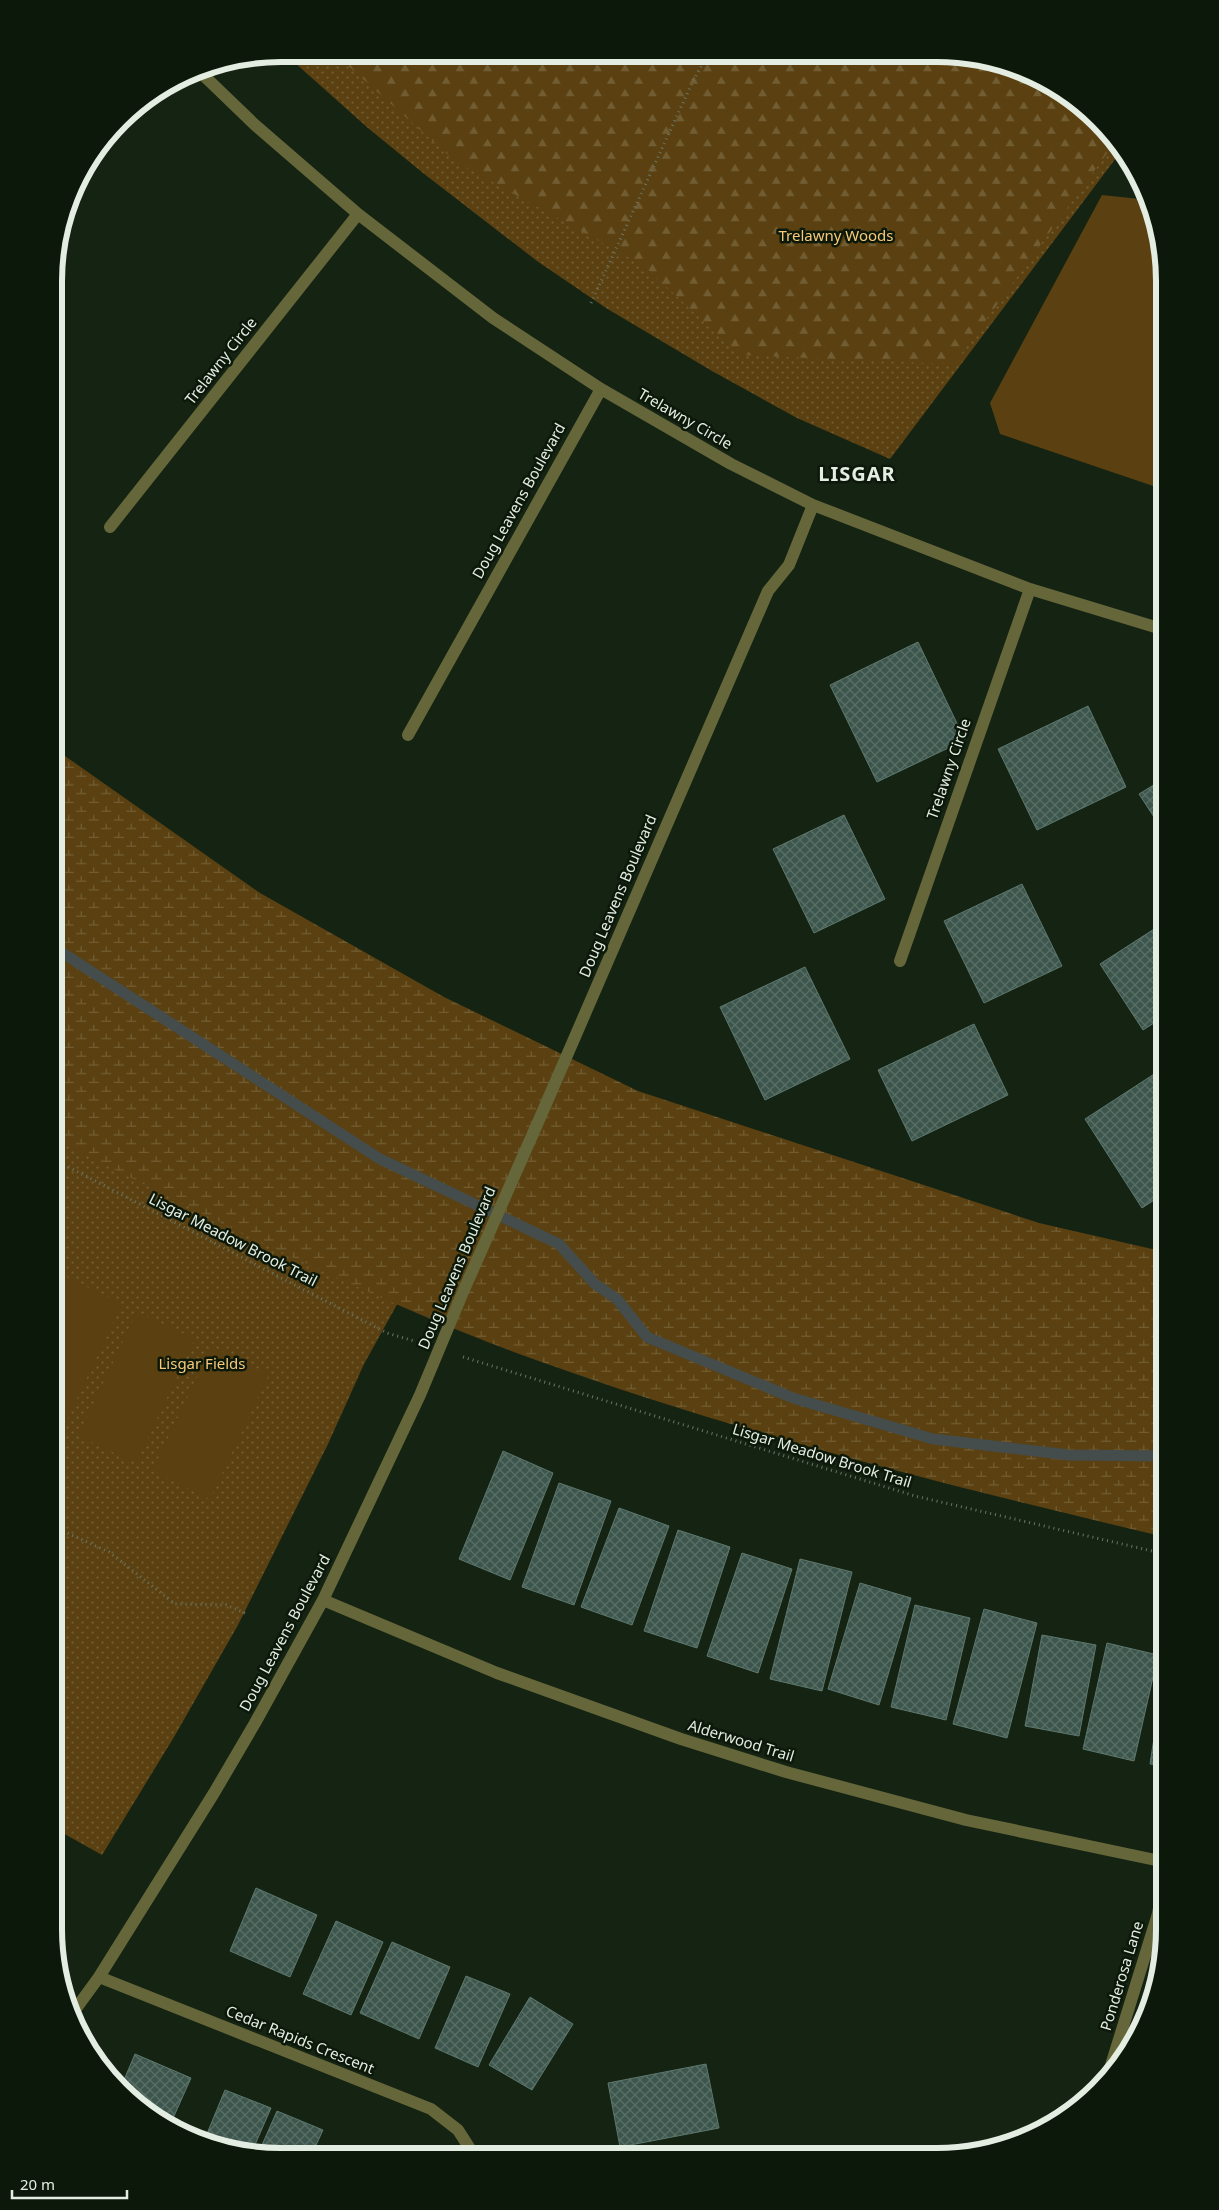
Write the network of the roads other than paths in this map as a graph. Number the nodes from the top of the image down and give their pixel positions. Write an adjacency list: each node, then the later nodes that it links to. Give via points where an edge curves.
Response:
1 (205, 76): 2 (street, Trelawny Circle, via 260,130)
2 (358, 214): 3 (street, Trelawny Circle, via 493,318); 5 (street, Trelawny Circle)
3 (601, 389): 4 (street, Trelawny Circle, via 731,464); 8 (street, Doug Leavens Boulevard)
4 (813, 505): 6 (street, Trelawny Circle); 10 (street, Doug Leavens Boulevard, via 789,565 768,591 420,1395)
5 (110, 528)
6 (1030, 589): 7 (street, Trelawny Circle); 9 (street, Trelawny Circle)
7 (1156, 627)
8 (408, 735)
9 (900, 960)
10 (324, 1600): 11 (street, Alderwood Trail, via 496,1673 700,1746 966,1820); 13 (street, Doug Leavens Boulevard, via 255,1724)
11 (1156, 1860)
12 (1156, 1920): 15 (street, Ponderosa Lane)
13 (99, 1977): 14 (street, Doug Leavens Boulevard); 16 (street, Cedar Rapids Crescent, via 431,2109 458,2130)
14 (77, 2007)
15 (1113, 2060)
16 (470, 2148)

